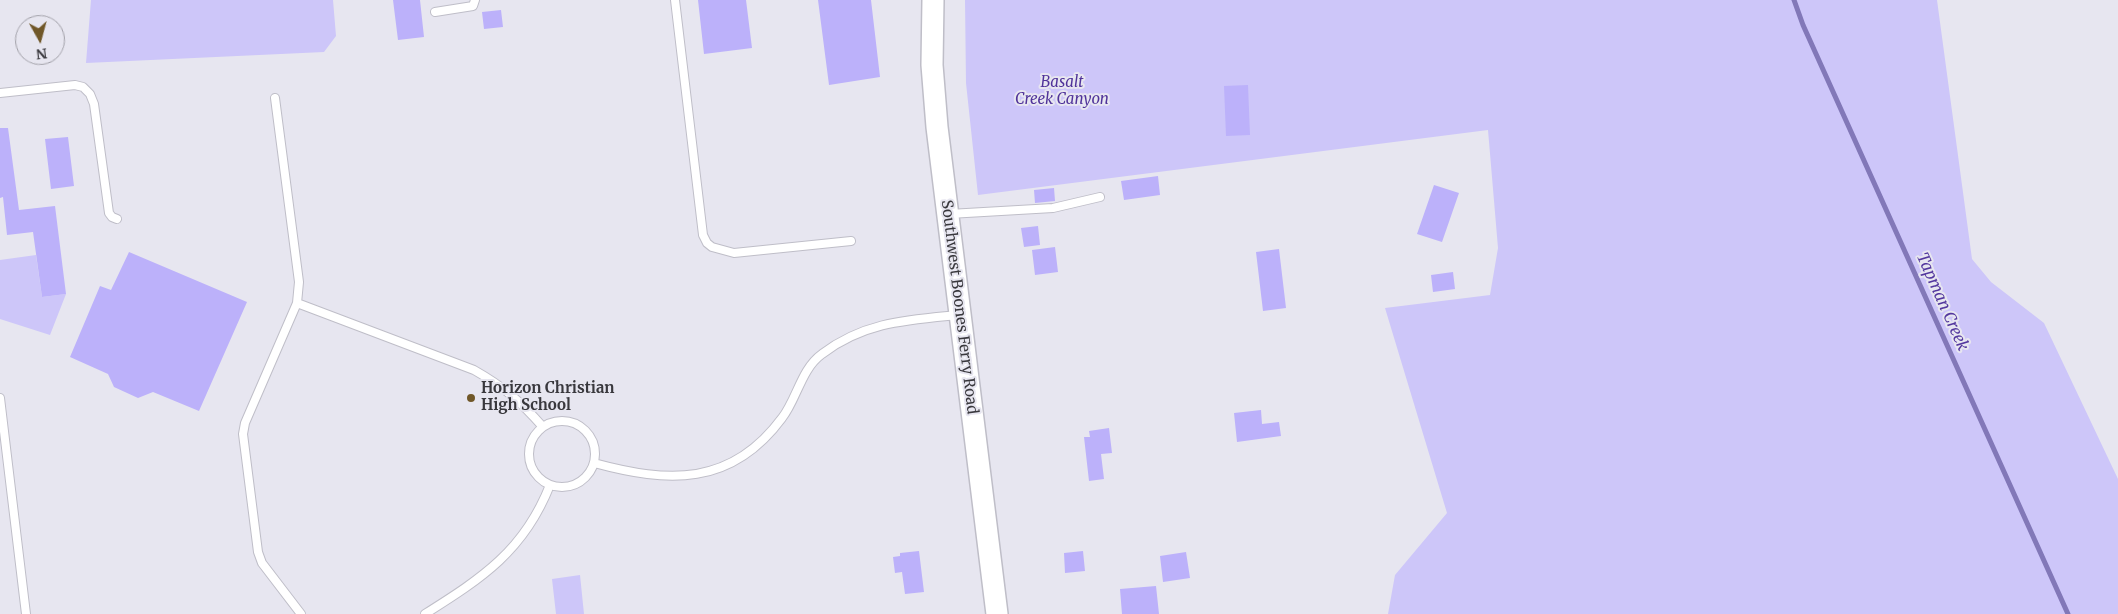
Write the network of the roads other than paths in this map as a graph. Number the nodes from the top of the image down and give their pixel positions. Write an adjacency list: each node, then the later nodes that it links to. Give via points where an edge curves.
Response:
1 (476, 0): 4 (lane, via 473,6)
2 (675, 0): 10 (lane, via 703,235 707,243 734,254)
3 (933, 0): 8 (main road, Southwest Boones Ferry Road, via 932,66)
4 (435, 12)
5 (0, 93): 9 (lane, via 75,85 90,94 97,119 109,214)
6 (275, 98): 11 (lane, via 299,282)
7 (1100, 196): 8 (lane, via 1053,208)
8 (947, 214): 12 (main road, Southwest Boones Ferry Road)
9 (117, 219)
10 (851, 241)
11 (297, 303): 14 (lane, via 474,370 519,400); 18 (lane, via 245,422 243,434 258,552 262,563)
12 (960, 315): 15 (lane, via 877,326 847,337 819,356 806,373 783,417 765,438 744,455 717,469 686,476 653,476); 20 (main road, Southwest Boones Ferry Road)
13 (0, 398): 17 (lane)
14 (543, 427): 15 (lane, via 565,421 581,427 592,440); 16 (lane, via 536,434 528,453 534,473)
15 (594, 463): 16 (lane, via 589,473 577,483 561,487)
16 (550, 485): 19 (lane, via 522,537 506,555 477,581)
17 (26, 614)
18 (302, 614)
19 (424, 614)
20 (997, 614)

